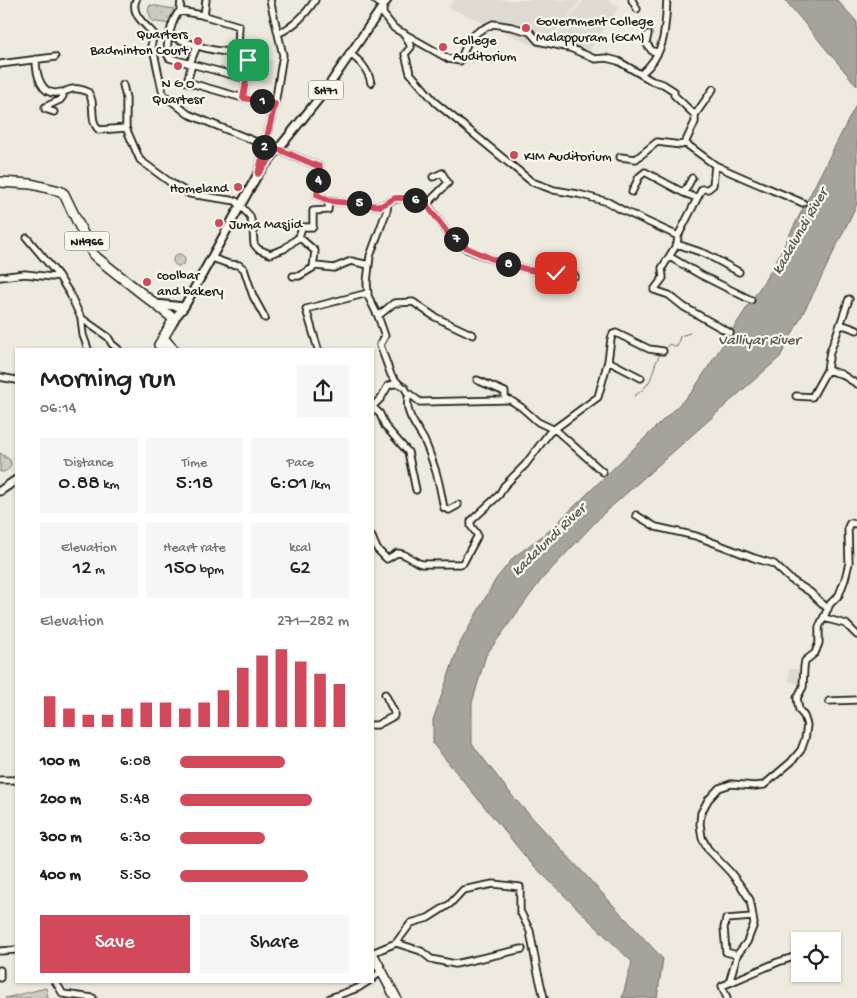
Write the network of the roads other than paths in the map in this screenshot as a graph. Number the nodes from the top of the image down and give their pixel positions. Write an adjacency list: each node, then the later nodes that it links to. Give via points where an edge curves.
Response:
1 (136, 0): 37 (street, via 135,14 154,34 151,46 163,94 188,114)
2 (181, 0): 11 (street)
3 (206, 0): 12 (street)
4 (270, 0): 13 (street)
5 (315, 0): 13 (street, via 303,17)
6 (375, 0): 9 (street)
7 (632, 0): 10 (street)
8 (667, 0): 19 (street, via 665,33)
9 (385, 3): 14 (street, via 383,14 394,28); 20 (main road, SH71)
10 (637, 9)
11 (180, 11): 12 (street); 16 (street, via 175,15)
12 (204, 16): 18 (street, via 239,26)
13 (279, 33): 32 (street, via 284,56)
14 (404, 33): 25 (street, via 449,59 460,61 469,39 493,24 512,27 530,32 538,41 570,48 595,59 618,61); 53 (street, via 410,47 405,54 410,73 436,103 532,182 608,202)
15 (648, 34): 19 (street, via 646,43 652,51)
16 (170, 36): 17 (street); 23 (street, via 166,53 169,58)
17 (197, 46): 18 (street); 23 (street)
18 (238, 51): 26 (street, via 248,60)
19 (658, 52): 25 (street, via 650,67)
20 (349, 53): 27 (street, via 360,62); 38 (main road, SH71, via 325,91)
21 (55, 57): 22 (street)
22 (36, 59): 24 (street); 30 (street, via 38,80 47,91)
23 (191, 63): 26 (street); 31 (street, via 188,82)
24 (0, 64)
25 (641, 74): 34 (street, via 674,91 680,102)
26 (246, 79): 31 (street)
27 (371, 83)
28 (123, 85): 35 (street)
29 (713, 88): 34 (street)
30 (62, 93): 33 (street, via 60,100 45,107 48,112); 35 (street, via 71,88 88,92 92,116 99,130)
31 (243, 98): 32 (street)
32 (275, 104): 37 (street)
33 (54, 112)
34 (695, 115): 36 (street)
35 (126, 128): 52 (street, via 140,160 171,183 190,194 236,201)
36 (685, 143): 39 (street, via 656,142 636,159); 40 (street)
37 (264, 145): 41 (street)
38 (278, 149): 41 (main road, SH71); 48 (street, via 320,167 317,195)
39 (620, 157)
40 (715, 165): 47 (street, via 713,186 702,190); 50 (street)
41 (258, 174): 52 (main road, SH71)
42 (433, 177): 51 (street, via 442,173 448,183)
43 (692, 178): 46 (street)
44 (0, 182): 69 (highway, NH966, via 31,184 64,194 93,254)
45 (632, 192): 46 (street, via 645,172)
46 (684, 193): 47 (street)
47 (698, 198): 53 (street)
48 (329, 201): 49 (street, via 381,206); 54 (street, via 328,210 313,211 313,227 302,227)
49 (388, 202): 51 (street, via 405,198); 59 (street)
50 (803, 202)
51 (426, 204): 64 (street, via 447,232 467,248 529,270)
52 (239, 206): 54 (street, via 250,216 254,244 258,249 270,254 284,249); 58 (main road, SH71)
53 (678, 236): 56 (street)
54 (298, 237): 60 (street, via 314,251)
55 (27, 238): 62 (street)
56 (677, 244): 57 (street); 61 (street, via 706,254)
57 (670, 257): 68 (street); 78 (street, via 662,268 663,278 654,290)
58 (212, 258): 70 (main road, SH71); 73 (street, via 244,269)
59 (369, 264): 60 (street, via 351,261 334,268); 66 (street)
60 (313, 268): 63 (street, via 300,276)
61 (739, 272)
62 (58, 275): 65 (street); 72 (street)
63 (293, 276)
64 (575, 276)
65 (0, 277)
66 (367, 295): 71 (street); 84 (street, via 306,309)
67 (849, 299): 75 (street)
68 (751, 300)
69 (154, 304): 70 (main road); 74 (highway, NH966)
70 (184, 307): 74 (main road, SH71)
71 (378, 316): 79 (street, via 394,303 413,302 435,317); 92 (street, via 385,336 380,345 391,375)
72 (81, 318): 81 (street); 82 (street, via 108,337)
73 (265, 318)
74 (174, 319): 76 (highway)
75 (840, 325): 77 (street); 87 (street)
76 (169, 329): 80 (highway); 83 (main road)
77 (857, 330)
78 (730, 333)
79 (473, 335)
80 (161, 345)
81 (88, 348)
82 (117, 348)
83 (173, 348)
84 (318, 348)
85 (663, 351): 86 (street, via 649,349 614,333 610,339)
86 (608, 361): 89 (street); 99 (street, via 598,397)
87 (827, 370): 93 (street); 95 (street, via 812,397)
88 (0, 377): 90 (street)
89 (641, 378)
90 (15, 380)
91 (477, 380): 96 (street, via 505,392)
92 (399, 384): 94 (street); 97 (street, via 388,386)
93 (857, 384)
94 (409, 394): 96 (street, via 420,402); 104 (street, via 408,410 435,468 444,508 449,510)
95 (796, 396)
96 (505, 400): 99 (street, via 510,400 538,422)
97 (374, 406)
98 (374, 408): 102 (street, via 408,452)
99 (553, 429): 100 (street); 107 (street, via 499,495 471,521 477,537 460,564 422,564 401,553 386,559)
100 (603, 472)
101 (15, 481): 103 (main road)
102 (416, 490)
103 (0, 491)
104 (458, 506)
105 (636, 515): 108 (street, via 656,526 696,536 774,564)
106 (857, 524): 108 (street, via 850,523 849,563 845,579 839,595)
107 (374, 542)
108 (828, 609): 109 (street)
109 (824, 618): 110 (street, via 846,624); 117 (street, via 819,627 815,653 805,661 803,686 797,698 807,725 801,750 764,785 731,784 719,788 701,813 702,838 741,886 750,900)
110 (857, 635)
111 (385, 694): 114 (street, via 394,716)
112 (857, 700): 113 (street)
113 (829, 701)
114 (374, 725)
115 (0, 780): 116 (street)
116 (15, 780)
117 (753, 917): 123 (street, via 751,934); 123 (street, via 726,919 726,952)
118 (396, 943): 119 (street, via 421,951 431,959 455,964); 122 (street); 136 (street, via 411,923 428,918 450,904 463,890 493,884 520,886 520,911 530,931)
119 (522, 948)
120 (15, 950): 121 (street)
121 (0, 951)
122 (374, 952)
123 (737, 955): 131 (street)
124 (374, 957): 135 (highway)
125 (791, 958): 131 (street)
126 (0, 970): 128 (street)
127 (375, 977): 134 (highway)
128 (0, 978)
129 (55, 983): 132 (street, via 63,994)
130 (366, 983): 133 (street)
131 (729, 983): 137 (street, via 722,986)
132 (93, 998)
133 (330, 998)
134 (391, 998)
135 (396, 998)
136 (544, 998)
137 (727, 998)

